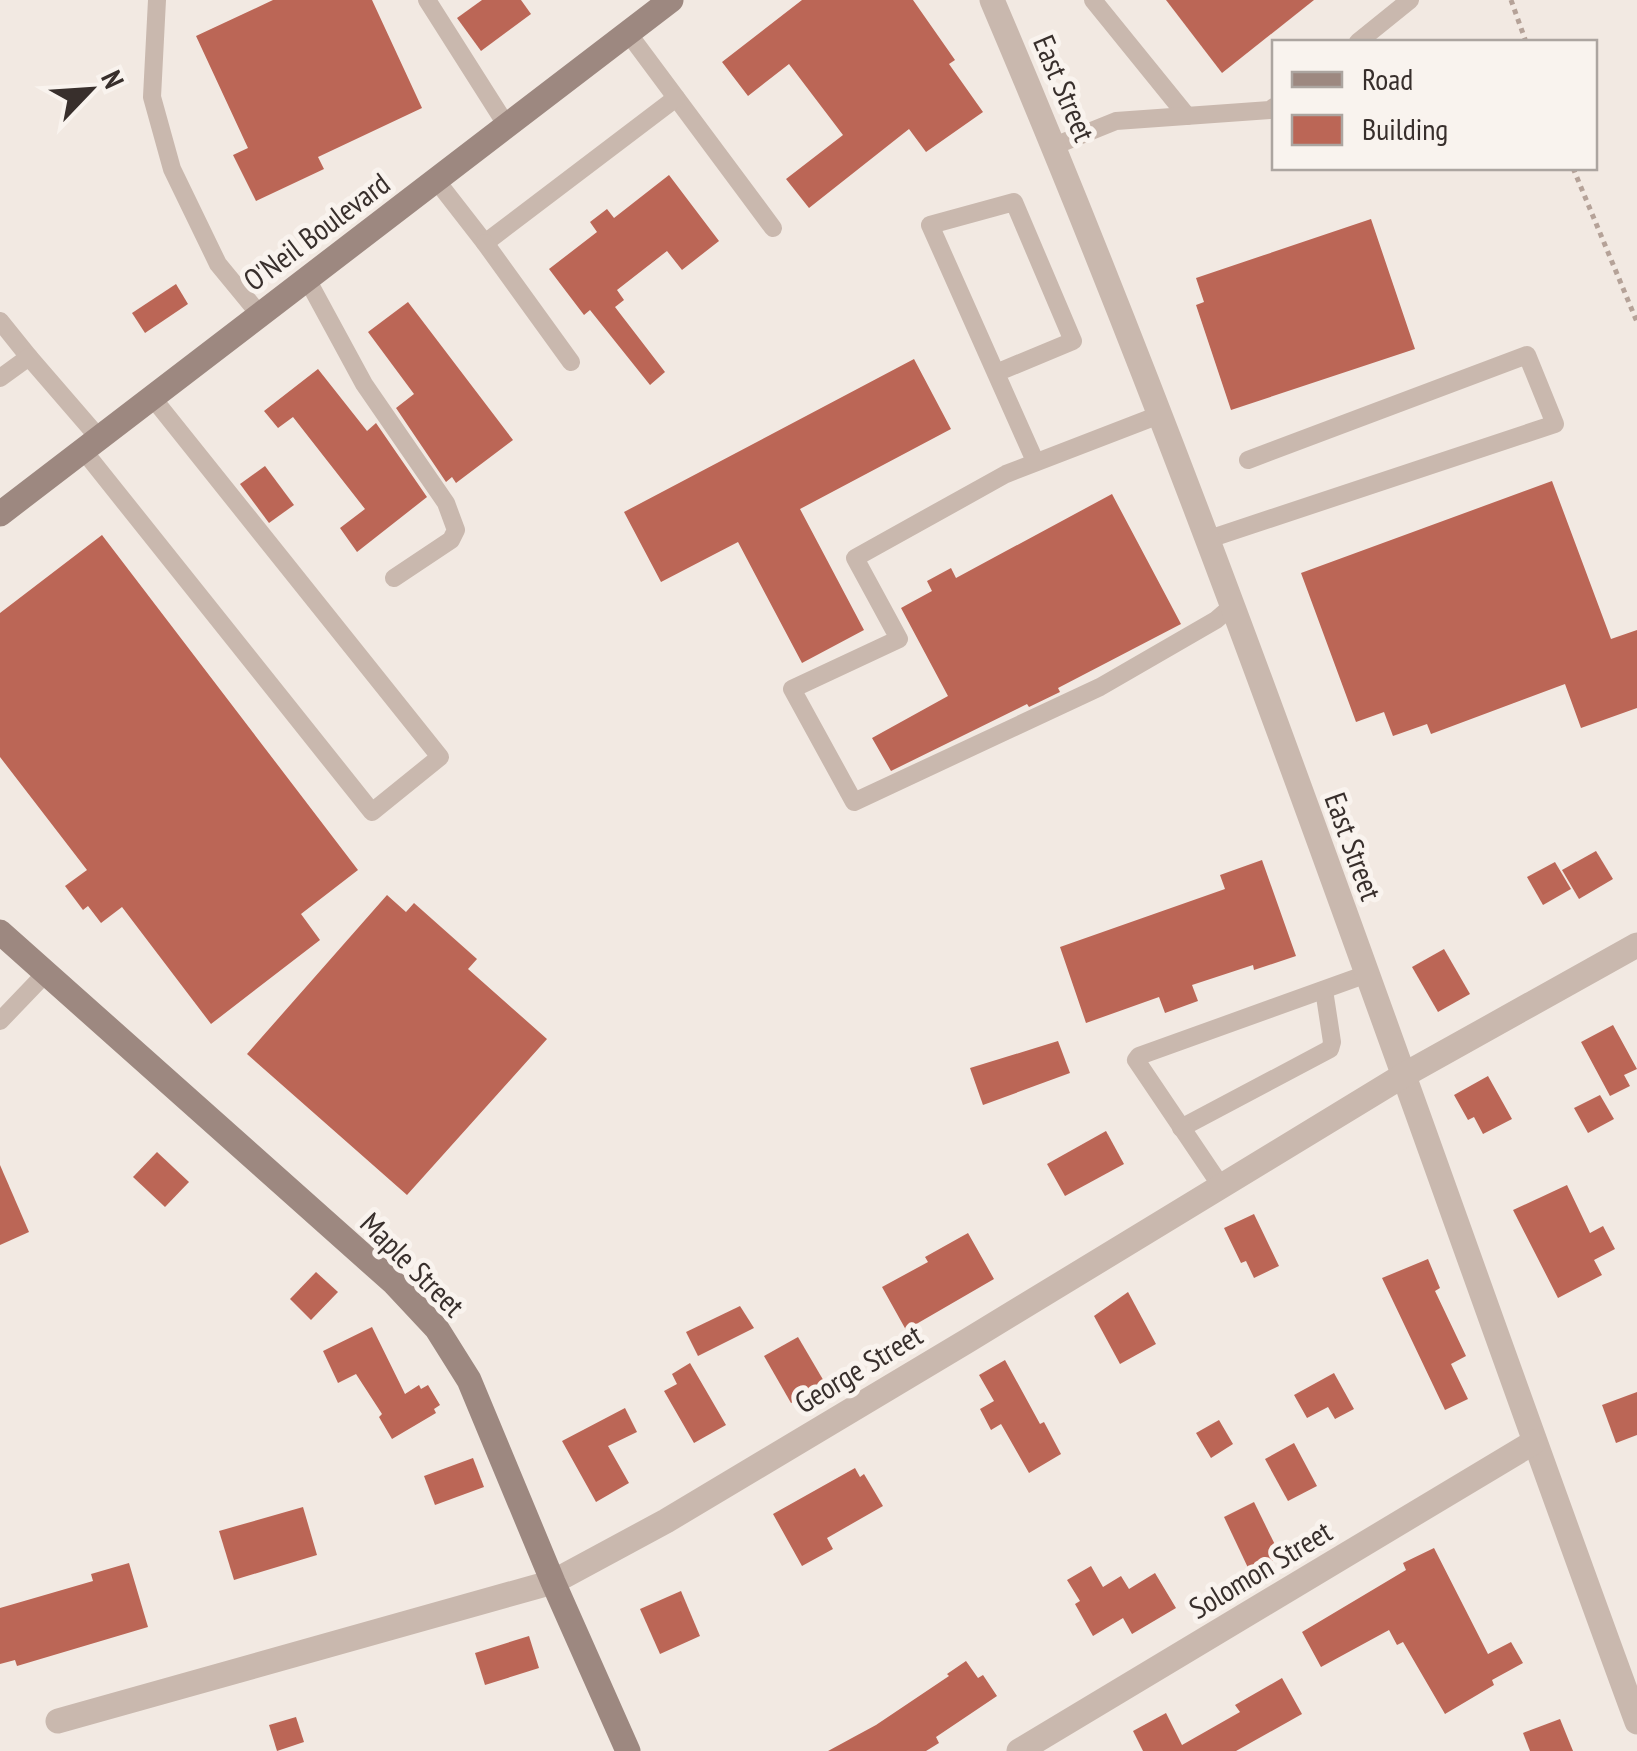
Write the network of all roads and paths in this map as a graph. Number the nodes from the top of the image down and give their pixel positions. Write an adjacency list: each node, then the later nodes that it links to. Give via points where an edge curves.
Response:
1 (157, 0): 21 (lane, via 152,98 172,169 218,264)
2 (427, 0): 14 (lane)
3 (671, 0): 8 (main road, O'Neil Boulevard)
4 (992, 0): 15 (street, East Street)
5 (1093, 0): 13 (lane)
6 (1410, 0): 9 (lane)
7 (1510, 0): 10 (path)
8 (628, 33): 11 (lane); 14 (main road, O'Neil Boulevard)
9 (1360, 40)
10 (1525, 40)
11 (676, 98): 18 (lane); 19 (lane)
12 (1272, 108): 13 (lane)
13 (1187, 116): 15 (lane, via 1116,121)
14 (507, 126): 17 (main road, O'Neil Boulevard)
15 (1054, 146): 29 (street, East Street)
16 (1574, 170): 23 (path)
17 (436, 180): 19 (lane); 20 (main road, O'Neil Boulevard)
18 (774, 228)
19 (485, 242): 25 (lane)
20 (307, 279): 21 (main road, O'Neil Boulevard); 35 (lane, via 364,384 446,503 456,530)
21 (260, 315): 28 (main road, O'Neil Boulevard)
22 (0, 321): 24 (lane)
23 (1637, 322)
24 (28, 357): 27 (lane); 30 (lane)
25 (571, 362)
26 (996, 373): 26 (lane, via 930,225 1014,202 1073,342); 32 (lane)
27 (0, 378)
28 (152, 397): 30 (main road, O'Neil Boulevard); 30 (lane, via 440,757 372,812)
29 (1159, 415): 32 (lane); 34 (street, East Street)
30 (91, 444): 33 (main road, O'Neil Boulevard)
31 (1248, 460): 34 (lane, via 1527,355 1555,424)
32 (1035, 461): 36 (lane, via 856,558 898,639 792,690 854,802 1100,687)
33 (0, 514)
34 (1206, 540): 36 (street, East Street)
35 (394, 578)
36 (1232, 607): 40 (street, East Street)
37 (0, 932): 39 (main road, Maple Street)
38 (1637, 945): 43 (street, George Street)
39 (46, 972): 42 (lane); 47 (main road, Maple Street, via 437,1329 470,1380)
40 (1366, 974): 41 (lane); 43 (street, East Street)
41 (1324, 990): 44 (lane, via 1330,1048); 44 (lane, via 1139,1056 1138,1066)
42 (0, 1021)
43 (1404, 1075): 45 (street, George Street); 46 (street, East Street)
44 (1181, 1128): 45 (lane)
45 (1222, 1186): 47 (street, George Street)
46 (1534, 1442): 49 (street, East Street); 51 (street, Solomon Street)
47 (554, 1582): 48 (street, George Street); 50 (main road, Maple Street)
48 (58, 1721)
49 (1637, 1722)
50 (628, 1751)
51 (1019, 1751)

